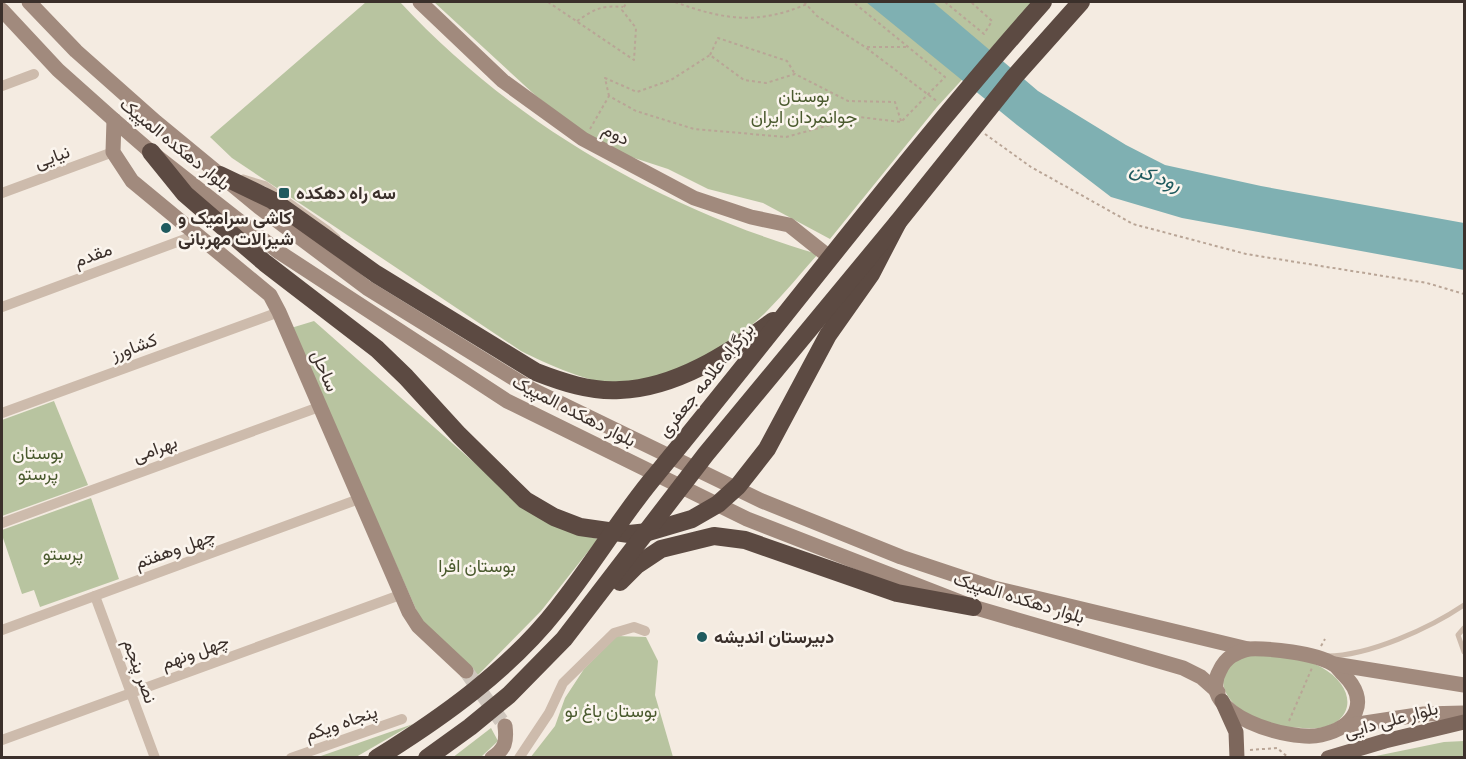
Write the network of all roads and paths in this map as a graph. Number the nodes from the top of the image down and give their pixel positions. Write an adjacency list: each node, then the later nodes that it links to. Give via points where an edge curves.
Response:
1 (29, 2): 31 (main road, بلوار دهکده المپیک, via 76,51)
2 (420, 2): 28 (main road, دوم, via 503,81)
3 (548, 2): 15 (path)
4 (627, 2): 13 (path)
5 (675, 2): 12 (path, via 741,19 783,15)
6 (804, 2): 12 (path)
7 (853, 2): 17 (path)
8 (945, 2): 9 (path, via 984,34 992,21)
9 (971, 2)
10 (1043, 2): 37 (highway, بزرگراه علامه جعفری, via 973,80)
11 (1081, 2): 33 (highway, via 1015,76)
12 (807, 4): 16 (path, via 817,16)
13 (623, 7): 15 (path, via 595,9); 15 (path, via 636,28 634,60)
14 (2, 10): 25 (main road, بلوار دهکده المپیک, via 58,70)
15 (577, 21)
16 (865, 47): 17 (path); 22 (path)
17 (906, 47): 22 (path, via 945,77)
18 (710, 55): 20 (path, via 744,80 766,82); 20 (path, via 718,38 787,61); 23 (path, via 671,80 638,92 605,78)
19 (34, 74): 21 (street)
20 (795, 74): 26 (path, via 848,101 895,102)
21 (2, 86)
22 (928, 95): 24 (path); 26 (path)
23 (609, 96): 26 (path, via 636,111 694,129 786,137 859,117); 28 (path)
24 (938, 101)
25 (114, 120): 29 (main road); 30 (main road, بلوار دهکده المپیک)
26 (901, 122)
27 (984, 134): 36 (path, via 1031,168 1133,224 1246,254 1427,283)
28 (584, 139): 35 (main road, دوم, via 694,198 789,225)
29 (113, 152): 32 (street, نیایی); 34 (main road, ساحل, via 132,181)
30 (151, 152): 33 (highway, via 185,194 377,349 525,500 580,527 629,534 692,519 738,486 768,449 828,334 871,274); 47 (main road, بلوار دهکده المپیک, via 279,252 507,401 747,519)
31 (222, 176): 37 (highway, via 272,200 376,274 536,372 562,382 619,390 647,387 689,373 744,342); 53 (main road, بلوار دهکده المپیک, via 367,288 531,389 762,501 901,557 994,588)
32 (2, 194)
33 (898, 222): 51 (highway, via 706,453)
34 (196, 235): 38 (street, مقدم); 39 (main road, ساحل, via 270,296)
35 (823, 252)
36 (1464, 294)
37 (793, 306): 71 (highway, بزرگراه علامه جعفری, via 641,493 557,610 516,655 462,699)
38 (2, 307)
39 (279, 312): 40 (main road, ساحل); 41 (street, کشاورز)
40 (320, 407): 42 (main road, ساحل); 43 (street, بهرامی)
41 (2, 413)
42 (359, 499): 44 (main road, ساحل); 45 (street, چهل وهفتم)
43 (2, 523)
44 (400, 595): 57 (main road, ساحل, via 418,626); 59 (street, چهل ونهم)
45 (95, 596): 49 (street, چهل وهفتم); 59 (street, نصر پنجم)
46 (1464, 605): 55 (lane, via 1450,615 1364,651)
47 (973, 607): 51 (highway, via 897,593 744,540 714,536 661,549 636,565); 60 (main road, بلوار دهکده المپیک, via 1183,668 1201,677)
48 (1464, 628): 54 (lane, via 1458,635)
49 (2, 630)
50 (645, 631): 74 (street, via 634,627 614,633 563,683 549,713)
51 (564, 639): 72 (highway, via 509,695)
52 (1325, 639): 55 (path)
53 (1248, 649): 55 (main road); 60 (main road, via 1223,664 1216,681)
54 (1464, 652)
55 (1314, 655): 56 (main road); 65 (path)
56 (1334, 664): 58 (main road); 66 (main road, via 1356,689 1359,702)
57 (466, 671)
58 (1464, 685)
59 (131, 693): 67 (street, چهل ونهم); 69 (street, نصر پنجم)
60 (1220, 696): 66 (main road, via 1247,721 1279,733 1314,736); 68 (main road)
61 (1464, 713): 66 (main road, via 1424,714)
62 (402, 719): 70 (street, پنجاه ویکم)
63 (1464, 722): 76 (main road, بلوار علی دایی)
64 (505, 726): 73 (main road, via 507,739 503,750)
65 (1287, 726)
66 (1345, 726)
67 (2, 740)
68 (1243, 754): 75 (path, via 1277,748)
69 (155, 758)
70 (291, 758)
71 (377, 758)
72 (427, 758)
73 (492, 758)
74 (519, 758)
75 (1289, 758)
76 (1328, 758)

